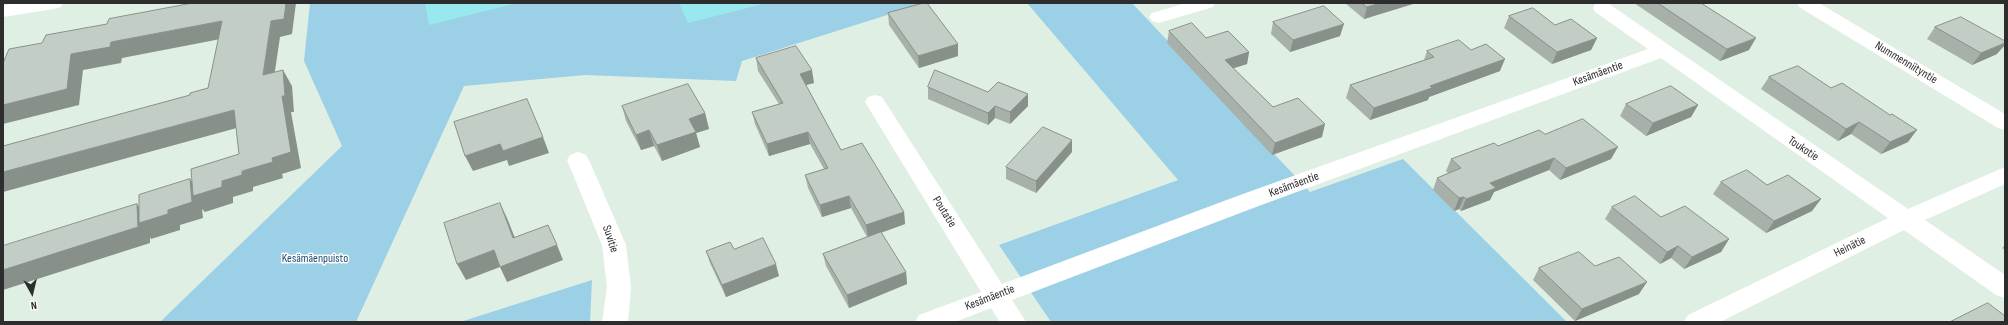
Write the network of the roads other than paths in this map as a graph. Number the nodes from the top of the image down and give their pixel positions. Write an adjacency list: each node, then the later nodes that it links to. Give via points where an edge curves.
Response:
1 (54, 3): 5 (street)
2 (1206, 3): 6 (street)
3 (1806, 3): 9 (street, Nummenniityntie)
4 (1602, 8): 7 (street, Toukotie)
5 (3, 11)
6 (1159, 17)
7 (1661, 51): 12 (street, Toukotie); 14 (street, Kesämäentie)
8 (876, 102): 14 (street, Poutatie)
9 (2005, 124)
10 (578, 160): 15 (street, Suvitie, via 614,245 619,287)
11 (2005, 175): 12 (street, Heinätie)
12 (1906, 219): 13 (street, Toukotie); 18 (street, Heinätie)
13 (2005, 288)
14 (995, 296): 16 (street, Kesämäentie); 17 (street, Poutatie)
15 (615, 322)
16 (928, 322)
17 (1013, 322)
18 (1697, 322)

